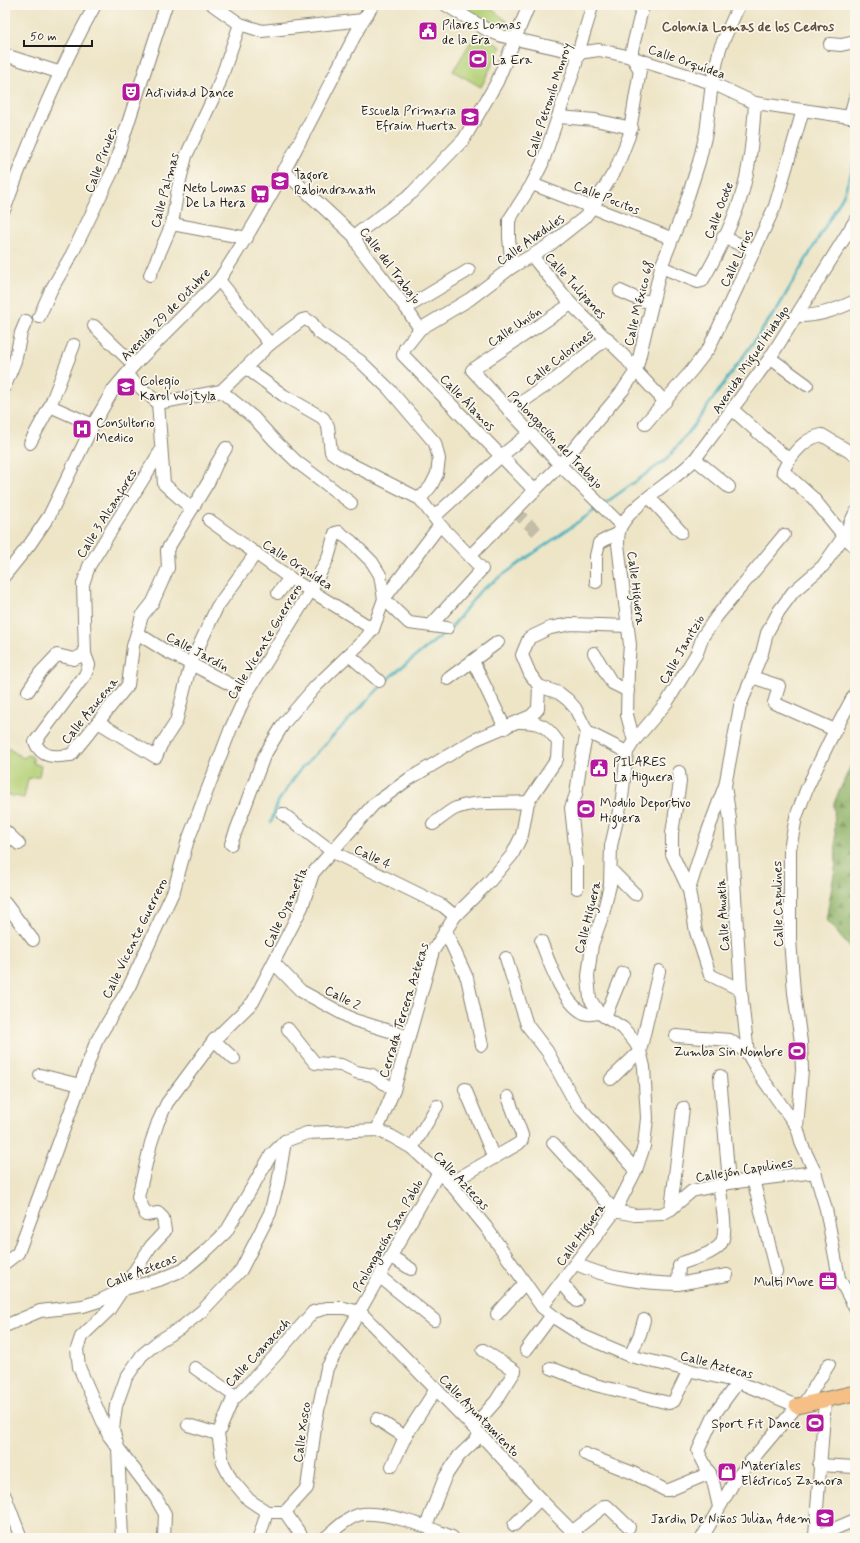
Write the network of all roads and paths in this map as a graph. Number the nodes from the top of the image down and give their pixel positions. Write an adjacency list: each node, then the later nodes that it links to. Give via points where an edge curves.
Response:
1 (95, 5): 18 (street)
2 (166, 5): 48 (street, Calle Pirules, via 113,170)
3 (213, 5): 11 (street)
4 (373, 5): 10 (street, Avenida 29 de Octubre)
5 (446, 5): 12 (street, Calle Orquídea, via 489,31)
6 (529, 5): 12 (street)
7 (592, 5): 15 (street, Calle Petronilo Monroy)
8 (643, 5): 17 (street)
9 (739, 5): 19 (street, Calle México 68, via 720,48)
10 (363, 20): 11 (street, via 262,32); 25 (street, Avenida 29 de Octubre)
11 (240, 24): 30 (street, Calle Palmas, via 217,90 186,156)
12 (514, 38): 15 (street, Calle Orquídea); 31 (street, via 497,82 464,139 412,193)
13 (855, 42): 14 (street)
14 (830, 44)
15 (578, 53): 17 (street, Calle Orquídea, via 599,50); 23 (street, Calle Petronilo Monroy)
16 (5, 56): 18 (street)
17 (632, 57): 19 (street, Calle Orquídea); 24 (street, Calle Abedules, via 640,70)
18 (61, 73): 28 (street, via 26,149)
19 (712, 83): 21 (street, Calle Orquídea); 34 (street, Calle México 68, via 706,133 699,162 683,212)
20 (855, 97): 22 (street, Calle Orquídea, via 850,117)
21 (755, 102): 22 (street, Calle Orquídea); 32 (street, Calle Ocote, via 747,173 740,201)
22 (803, 110): 35 (street, Calle Lirios, via 775,206)
23 (559, 116): 24 (street); 26 (street, Calle Petronilo Monroy)
24 (632, 128): 27 (street, Calle Abedules, via 616,169)
25 (283, 170): 31 (street, Calle del Trabajo); 33 (street, Avenida 29 de Octubre)
26 (532, 184): 27 (street, Calle Pocitos); 37 (street, Calle Petronilo Monroy, via 509,220)
27 (593, 206): 34 (street, Calle Pocitos); 36 (street, Calle Abedules, via 585,217 552,244)
28 (5, 208)
29 (855, 221): 47 (street, Avenida Miguel Hidalgo)
30 (172, 224): 33 (street); 40 (street, Calle Palmas)
31 (354, 236): 46 (street, Calle del Trabajo, via 361,250)
32 (723, 237): 35 (street); 38 (street, Calle Ocote, via 702,281 691,280)
33 (247, 238): 41 (street, Avenida 29 de Octubre)
34 (671, 238): 38 (street, Calle México 68)
35 (755, 251): 64 (street, Calle Lirios, via 708,348)
36 (532, 256): 37 (street, Calle Abedules); 45 (street, Calle Tulipanes)
37 (512, 267): 51 (street, Calle Abedules, via 470,299)
38 (661, 267): 44 (street, Calle México 68)
39 (469, 270): 46 (street)
40 (150, 275)
41 (219, 280): 53 (street); 56 (street, Avenida 29 de Octubre)
42 (620, 291): 44 (street, via 640,300)
43 (855, 301): 47 (street, via 832,311)
44 (652, 302): 59 (street, Calle México 68)
45 (571, 304): 52 (street, Calle Tulipanes); 58 (street, Calle Unión)
46 (406, 308): 51 (street, Calle del Trabajo)
47 (796, 316): 55 (street, Avenida Miguel Hidalgo)
48 (39, 317)
49 (26, 321): 62 (street)
50 (94, 326): 56 (street)
51 (420, 329): 76 (street, Calle Álamos, via 405,348 403,355)
52 (607, 338): 59 (street, Calle Tulipanes); 68 (street, Calle Colorines, via 568,370)
53 (270, 344): 57 (street); 83 (street, via 306,319 318,332 360,361 389,389 435,443 439,458 437,474)
54 (74, 346): 66 (street)
55 (770, 358): 61 (street); 67 (street, Avenida Miguel Hidalgo)
56 (134, 365): 60 (street, Avenida 29 de Octubre)
57 (246, 368): 63 (street); 83 (street, via 283,395 322,418 328,426 331,452)
58 (472, 370): 68 (street, Prolongación del Trabajo)
59 (636, 371): 64 (street, Calle Tulipanes); 79 (street, Calle México 68)
60 (126, 375): 65 (street); 69 (street, Avenida 29 de Octubre)
61 (807, 385)
62 (5, 386)
63 (221, 391): 65 (street); 84 (street, via 254,418 297,462)
64 (664, 402): 70 (street, Calle Lirios)
65 (158, 403): 74 (street)
66 (50, 406): 69 (street); 72 (street)
67 (732, 410): 77 (street, Avenida Miguel Hidalgo); 78 (street)
68 (509, 411): 71 (street, Prolongación del Trabajo)
69 (94, 424): 96 (street, Avenida 29 de Octubre, via 49,516)
70 (645, 424)
71 (530, 433): 76 (street); 79 (street, Prolongación del Trabajo)
72 (30, 443)
73 (226, 448): 85 (street, Calle Azucena)
74 (160, 452): 85 (street, via 164,484); 109 (street, Calle 3 Alcanfores, via 89,566 83,584)
75 (855, 455): 78 (street, via 822,435 812,437 797,449)
76 (501, 456): 81 (street, Calle Álamos); 88 (street)
77 (695, 459): 80 (street); 82 (street, Avenida Miguel Hidalgo)
78 (789, 460): 92 (street, via 783,472 813,498)
79 (560, 465): 81 (street, Calle México 68); 89 (street, Prolongación del Trabajo, via 608,512)
80 (729, 487)
81 (535, 492): 95 (street, Calle México 68)
82 (650, 498): 89 (street); 90 (street)
83 (420, 499): 88 (street)
84 (351, 503)
85 (192, 509): 106 (street, Calle Azucena, via 167,550 168,568 153,602 142,616)
86 (855, 513): 92 (street, Calle Ahuatla)
87 (209, 520): 94 (street, Calle Orquídea)
88 (437, 521): 95 (street); 101 (street)
89 (620, 529): 98 (street, via 599,542); 103 (street, Calle Higuera, via 618,544)
90 (681, 532)
91 (784, 535): 126 (street, Calle Janitzio, via 717,616 703,636 697,653 667,702)
92 (844, 536): 93 (street); 113 (street, Calle Ahuatla, via 823,566 793,592 779,612 767,633)
93 (855, 547)
94 (256, 553): 97 (street, Calle Orquídea); 112 (street, via 217,607)
95 (470, 556): 102 (street, via 482,569)
96 (5, 576)
97 (290, 578): 99 (street, Calle Orquídea); 100 (street)
98 (596, 582)
99 (311, 590): 101 (street, Calle Vicente Guerrero, via 328,558 334,533 339,532 372,562 380,575); 105 (street, Calle Orquídea); 119 (street, Calle Vicente Guerrero)
100 (278, 593)
101 (384, 599): 102 (street, via 409,623); 105 (street)
102 (431, 625): 104 (street)
103 (628, 626): 116 (street, via 571,624 550,628 529,638 522,655 530,674); 118 (street, Calle Higuera)
104 (447, 628)
105 (373, 629): 110 (street)
106 (137, 633): 112 (street, Calle Jardín); 121 (street, Calle Azucena, via 128,685)
107 (498, 642): 111 (street)
108 (594, 653): 118 (street, via 612,683)
109 (86, 654): 117 (street, via 74,659 57,654); 127 (street, Calle 3 Alcanfores, via 89,665 85,675)
110 (349, 655): 115 (street); 136 (street, via 316,686 284,723 264,756)
111 (473, 661): 114 (street); 123 (street)
112 (191, 663): 119 (street, Calle Jardín); 121 (street, via 176,722 156,758)
113 (752, 677): 124 (street, via 779,686 774,703); 130 (street, Calle Ahuatla, via 740,706)
114 (448, 679)
115 (379, 681)
116 (539, 686): 122 (street, Calle Oyametla, via 538,709); 125 (street, via 560,693 568,700)
117 (28, 691)
118 (628, 691): 126 (street, Calle Higuera, via 627,715)
119 (247, 693): 164 (street, Calle Vicente Guerrero, via 230,728 187,843 174,890 129,987 96,1042)
120 (855, 693): 124 (street, Calle Capulines)
121 (98, 722): 127 (street, Calle Azucena, via 71,755 47,756 38,750)
122 (519, 722): 123 (street, Calle Oyametla); 131 (street, Cerrada Tercera Aztecas, via 540,723 558,742 557,759)
123 (505, 728): 137 (street, Calle Oyametla, via 474,740 409,779 373,805)
124 (835, 730): 170 (street, Calle Capulines, via 804,795 796,817 790,849 790,939 802,1070)
125 (587, 732): 128 (street); 139 (street, via 576,794 571,808)
126 (634, 741): 128 (street, Calle Higuera)
127 (35, 742)
128 (627, 752): 138 (street, Calle Higuera, via 622,798 612,846)
129 (678, 772): 140 (street, via 680,782 672,833 672,854)
130 (725, 786): 140 (street); 151 (street, Calle Ahuatla, via 731,834)
131 (528, 802): 133 (street, via 485,802 454,809); 143 (street, Cerrada Tercera Aztecas, via 522,835 512,855)
132 (283, 814): 137 (street, Calle 4)
133 (433, 824)
134 (5, 831): 135 (street)
135 (19, 844)
136 (231, 844)
137 (333, 852): 143 (street, Calle 4, via 443,906); 148 (street, Calle Oyametla, via 313,873 302,907)
138 (611, 870): 141 (street); 152 (street, Calle Higuera, via 603,914 592,946 588,976 590,999)
139 (577, 888)
140 (688, 890): 151 (street, via 696,932 710,975)
141 (635, 894)
142 (5, 903): 145 (street)
143 (455, 916): 144 (street, Cerrada Tercera Aztecas)
144 (445, 930): 155 (street, Cerrada Tercera Aztecas, via 433,951); 157 (street, via 467,978)
145 (33, 940)
146 (541, 941): 152 (street, via 553,975 568,999 580,1011)
147 (506, 958): 176 (street, via 527,1025 547,1051 575,1102)
148 (274, 963): 155 (street, Calle 2, via 301,990 354,1020); 156 (street, Calle Oyametla, via 253,1002)
149 (659, 971): 158 (street)
150 (623, 973): 152 (street)
151 (740, 990): 159 (street, Calle Ahuatla)
152 (602, 1015): 158 (street, Calle Higuera, via 623,1028)
153 (288, 1029): 166 (street, via 314,1063 341,1065 356,1072 372,1075)
154 (676, 1036): 159 (street, via 730,1040)
155 (409, 1037): 166 (street, Cerrada Tercera Aztecas)
156 (214, 1040): 160 (street); 194 (street, Calle Oyametla, via 167,1103 158,1122 138,1197 146,1215 158,1213 164,1218 165,1231 151,1246)
157 (482, 1045)
158 (640, 1051): 163 (street); 176 (street, Calle Higuera, via 644,1066 647,1118 644,1146)
159 (748, 1054): 170 (street, Calle Ahuatla)
160 (234, 1059)
161 (40, 1075): 164 (street)
162 (720, 1076): 181 (street)
163 (611, 1079)
164 (80, 1085): 185 (street, Calle Vicente Guerrero, via 18,1253)
165 (465, 1089): 175 (street)
166 (394, 1090): 171 (street, Cerrada Tercera Aztecas)
167 (508, 1097): 175 (street, via 522,1140)
168 (437, 1106): 174 (street)
169 (683, 1108): 182 (street)
170 (797, 1127): 178 (street, Calle Ahuatla, via 802,1145)
171 (377, 1130): 172 (street, Calle Aztecas, via 314,1132 300,1134); 174 (street, Calle Aztecas)
172 (285, 1141): 194 (street, Calle Aztecas, via 271,1155 226,1232 207,1250 183,1270 159,1280); 222 (street, via 270,1213 241,1270 202,1311 142,1355 126,1378 116,1406 114,1421)
173 (553, 1142): 183 (street)
174 (412, 1148): 177 (street, Calle Aztecas)
175 (494, 1158): 180 (street)
176 (636, 1170): 183 (street, Calle Higuera)
177 (439, 1172): 180 (street, Calle Aztecas); 184 (street, Prolongación San Pablo)
178 (815, 1172): 179 (street, Callejón Capulines); 195 (street, Calle Ahuatla, via 826,1209 839,1278)
179 (753, 1179): 181 (street, Callejón Capulines); 188 (street)
180 (450, 1184): 191 (street, Calle Aztecas, via 486,1227)
181 (724, 1184): 182 (street, Callejón Capulines, via 692,1191); 193 (street, via 723,1240 718,1247 682,1263 679,1266)
182 (671, 1209): 183 (street, Callejón Capulines, via 662,1214 648,1216)
183 (615, 1211): 186 (street, Calle Higuera)
184 (392, 1257): 187 (street); 190 (street, Prolongación San Pablo)
185 (5, 1263)
186 (576, 1264): 192 (street, Calle Higuera); 193 (street, via 610,1277 646,1283)
187 (411, 1269)
188 (776, 1272)
189 (727, 1275): 193 (street)
190 (380, 1277): 198 (street, Prolongación San Pablo); 201 (street)
191 (525, 1282): 197 (street, Calle Aztecas); 199 (street)
192 (562, 1283): 196 (street); 197 (street, Calle Higuera)
193 (678, 1284)
194 (124, 1289): 203 (street, Calle Aztecas, via 83,1306 40,1311); 222 (street, via 109,1310 81,1337 77,1349 79,1367 86,1386 104,1426)
195 (854, 1300)
196 (577, 1301)
197 (542, 1307): 200 (street, Calle Aztecas)
198 (360, 1312): 212 (street, Calle Ayuntamiento); 214 (street, Calle Coanacoch, via 344,1308 327,1308 313,1312 274,1357); 232 (street, Calle Xosco, via 327,1368 316,1420 307,1488)
199 (497, 1314)
200 (552, 1316): 205 (street); 206 (street, Calle Aztecas, via 584,1336)
201 (434, 1320)
202 (644, 1320): 206 (street)
203 (5, 1326)
204 (483, 1350): 219 (street, via 516,1371)
205 (526, 1350)
206 (630, 1356): 210 (street, Calle Aztecas)
207 (829, 1364): 216 (street)
208 (195, 1368): 214 (street)
209 (551, 1368): 210 (street, via 595,1385 669,1403 674,1401)
210 (689, 1370): 211 (street, Calle Aztecas)
211 (738, 1382): 216 (street, Calle Aztecas); 227 (street, via 716,1412 698,1451)
212 (436, 1389): 219 (street, Calle Ayuntamiento); 221 (street)
213 (854, 1392): 215 (main road)
214 (235, 1396): 220 (street, Calle Coanacoch)
215 (825, 1401): 216 (main road); 224 (street)
216 (800, 1406): 230 (street, via 735,1480)
217 (377, 1419): 221 (street)
218 (188, 1425): 220 (street)
219 (477, 1431): 229 (street, Calle Ayuntamiento); 235 (street, via 445,1477)
220 (218, 1434): 231 (street, via 223,1463 231,1479 249,1500)
221 (405, 1437): 225 (street)
222 (118, 1448): 241 (street); 242 (street, via 165,1514)
223 (585, 1454): 227 (street, via 633,1473 665,1490)
224 (819, 1465): 226 (street); 239 (street)
225 (392, 1466)
226 (855, 1467)
227 (710, 1473): 230 (street)
228 (5, 1496): 240 (street)
229 (540, 1499): 234 (street); 237 (street, Calle Ayuntamiento)
230 (718, 1507): 246 (street)
231 (267, 1512): 232 (street); 243 (street)
232 (285, 1512): 244 (street)
233 (855, 1520): 239 (street)
234 (514, 1525)
235 (426, 1526): 238 (street); 245 (street, via 369,1513 346,1521)
236 (629, 1527): 237 (street, via 605,1506)
237 (576, 1534)
238 (452, 1537)
239 (814, 1537)
240 (21, 1538)
241 (122, 1538)
242 (164, 1538)
243 (259, 1538)
244 (303, 1538)
245 (325, 1538)
246 (702, 1538)

